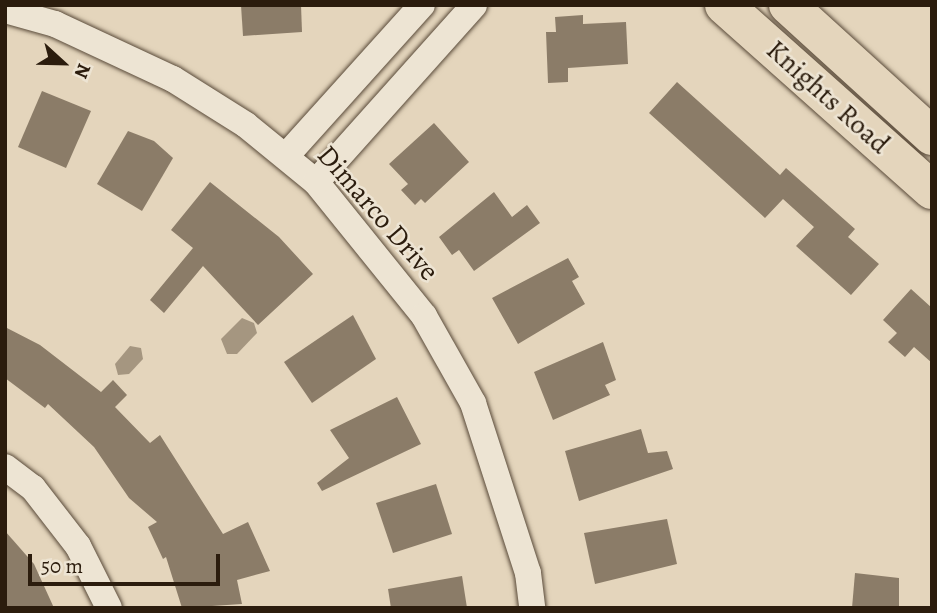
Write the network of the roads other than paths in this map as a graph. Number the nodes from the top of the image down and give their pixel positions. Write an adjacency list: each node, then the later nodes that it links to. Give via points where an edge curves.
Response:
1 (422, 5): 7 (street)
2 (474, 5): 8 (street)
3 (724, 5): 9 (main road, Knights Road)
4 (788, 5): 6 (main road, Knights Road)
5 (5, 10): 7 (street, Dimarco Drive, via 55,24 173,79)
6 (932, 135)
7 (286, 156): 8 (street, Dimarco Drive)
8 (316, 182): 12 (street, Dimarco Drive, via 425,316 473,403 521,548)
9 (932, 190)
10 (5, 467): 11 (street, via 33,488 78,546)
11 (109, 608)
12 (532, 608)

